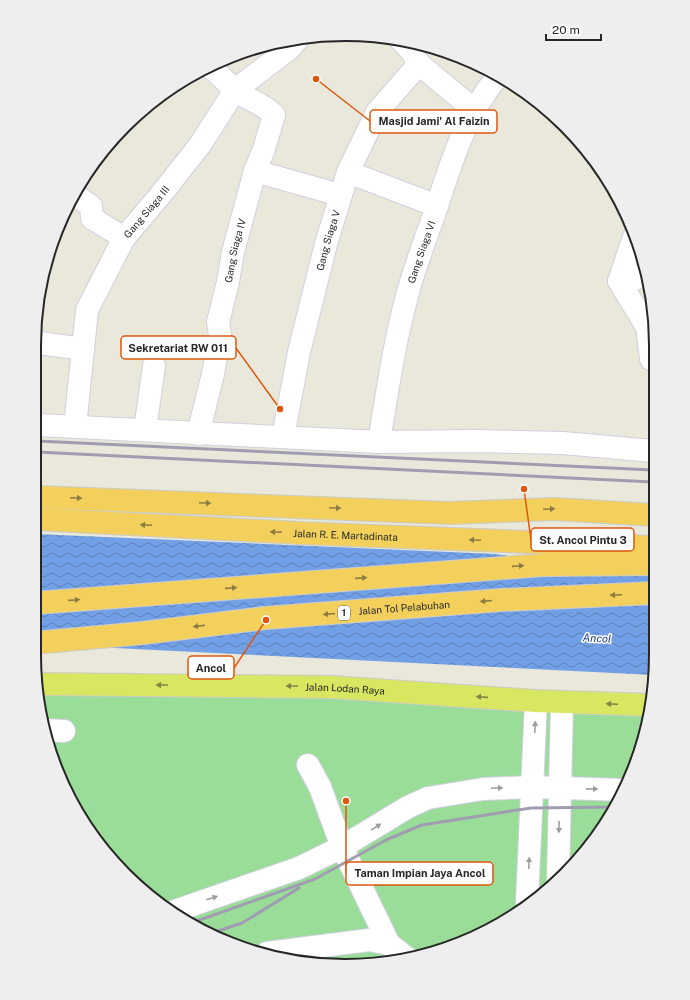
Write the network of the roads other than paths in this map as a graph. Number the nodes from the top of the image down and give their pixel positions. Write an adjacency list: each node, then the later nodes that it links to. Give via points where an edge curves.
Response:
1 (292, 46): 6 (street, Gang Siaga III)
2 (413, 49): 3 (street)
3 (422, 56): 7 (street); 9 (street, Gang Siaga V, via 377,112)
4 (215, 70): 6 (street)
5 (495, 81): 7 (street, Gang Siaga VI)
6 (235, 90): 8 (street, Gang Siaga IV, via 274,115); 13 (street, Gang Siaga III, via 200,145)
7 (474, 109): 12 (street, Gang Siaga VI, via 460,136)
8 (255, 171): 10 (street); 24 (street, Gang Siaga IV, via 233,252 218,322 220,335 213,374)
9 (348, 172): 10 (street, Gang Siaga V); 12 (street)
10 (340, 195): 25 (street, Gang Siaga V, via 298,352)
11 (79, 198): 13 (street, via 91,206 92,218)
12 (437, 206): 26 (street, Gang Siaga VI, via 407,296)
13 (124, 238): 19 (street, Gang Siaga III, via 87,310)
14 (632, 244): 16 (street)
15 (641, 276): 16 (street)
16 (619, 281): 17 (street, via 647,327)
17 (649, 342)
18 (41, 343): 19 (street)
19 (83, 350): 22 (street, Gang Siaga III)
20 (154, 366): 23 (street)
21 (41, 425): 22 (street)
22 (75, 427): 23 (street)
23 (145, 430): 24 (street)
24 (198, 434): 25 (street)
25 (283, 437): 26 (street)
26 (379, 442): 27 (street, via 563,443)
27 (649, 451)
28 (41, 497): 29 (highway, one-way to 29, via 450,513 555,509)
29 (649, 516)
30 (41, 520): 31 (highway, Jalan R. E. Martadinata, one-way to 30)
31 (649, 547)
32 (649, 564): 34 (highway, one-way to 32, via 543,565)
33 (649, 593): 35 (highway, Jalan Tol Pelabuhan / 1, one-way to 35, via 501,600 265,618)
34 (41, 602)
35 (41, 642)
36 (43, 684): 37 (main road, Jalan Lodan Raya, one-way to 36, via 331,687)
37 (536, 701): 38 (main road, Jalan Lodan Raya); 41 (street, one-way to 37)
38 (562, 702): 39 (main road, Jalan Lodan Raya, one-way to 38); 42 (street)
39 (644, 705)
40 (308, 765): 44 (street, via 320,787)
41 (532, 787): 42 (street); 44 (street, one-way to 41, via 408,807 428,798 483,789); 46 (street, one-way to 41)
42 (559, 788): 43 (street, one-way to 43); 45 (street, one-way to 45)
43 (618, 790)
44 (342, 847): 47 (street, one-way to 44, via 284,874); 48 (street)
45 (558, 872)
46 (527, 898)
47 (179, 910)
48 (389, 944): 49 (street, via 369,940); 50 (street)
49 (279, 952)
50 (401, 953)

